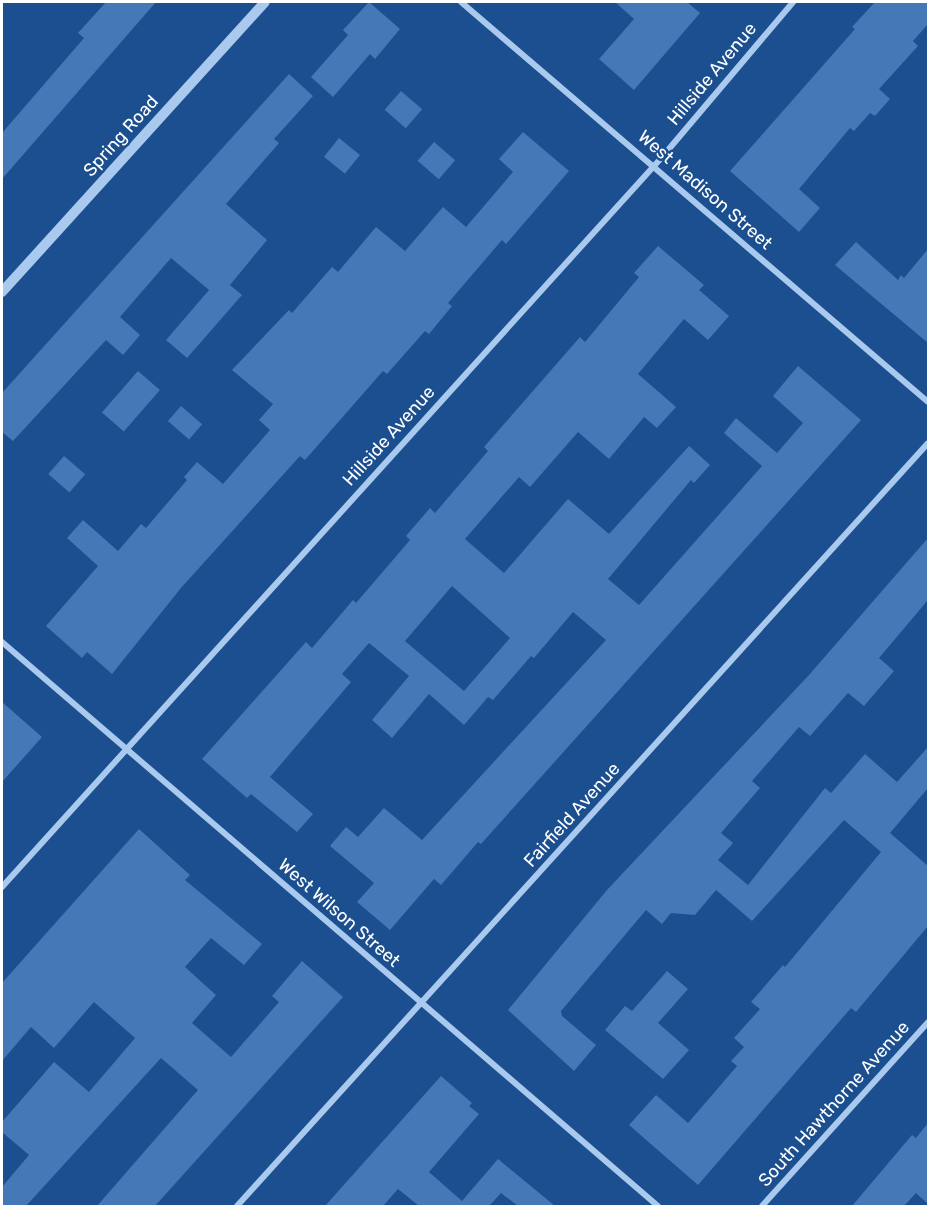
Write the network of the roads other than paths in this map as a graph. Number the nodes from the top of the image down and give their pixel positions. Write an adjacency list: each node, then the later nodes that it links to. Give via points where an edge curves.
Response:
1 (265, 2): 5 (street, Spring Road)
2 (461, 2): 4 (street, West Madison Street)
3 (793, 2): 4 (street, Hillside Avenue)
4 (654, 166): 6 (street, West Madison Street); 9 (street, Hillside Avenue)
5 (2, 292)
6 (928, 402)
7 (928, 443): 11 (street, Fairfield Avenue)
8 (2, 642): 9 (street, West Wilson Street)
9 (126, 749): 10 (street, Hillside Avenue); 11 (street, West Wilson Street)
10 (2, 887)
11 (421, 1003): 13 (street, Fairfield Avenue); 14 (street, West Wilson Street)
12 (928, 1022): 15 (street, South Hawthorne Avenue)
13 (237, 1206)
14 (658, 1206)
15 (762, 1206)

